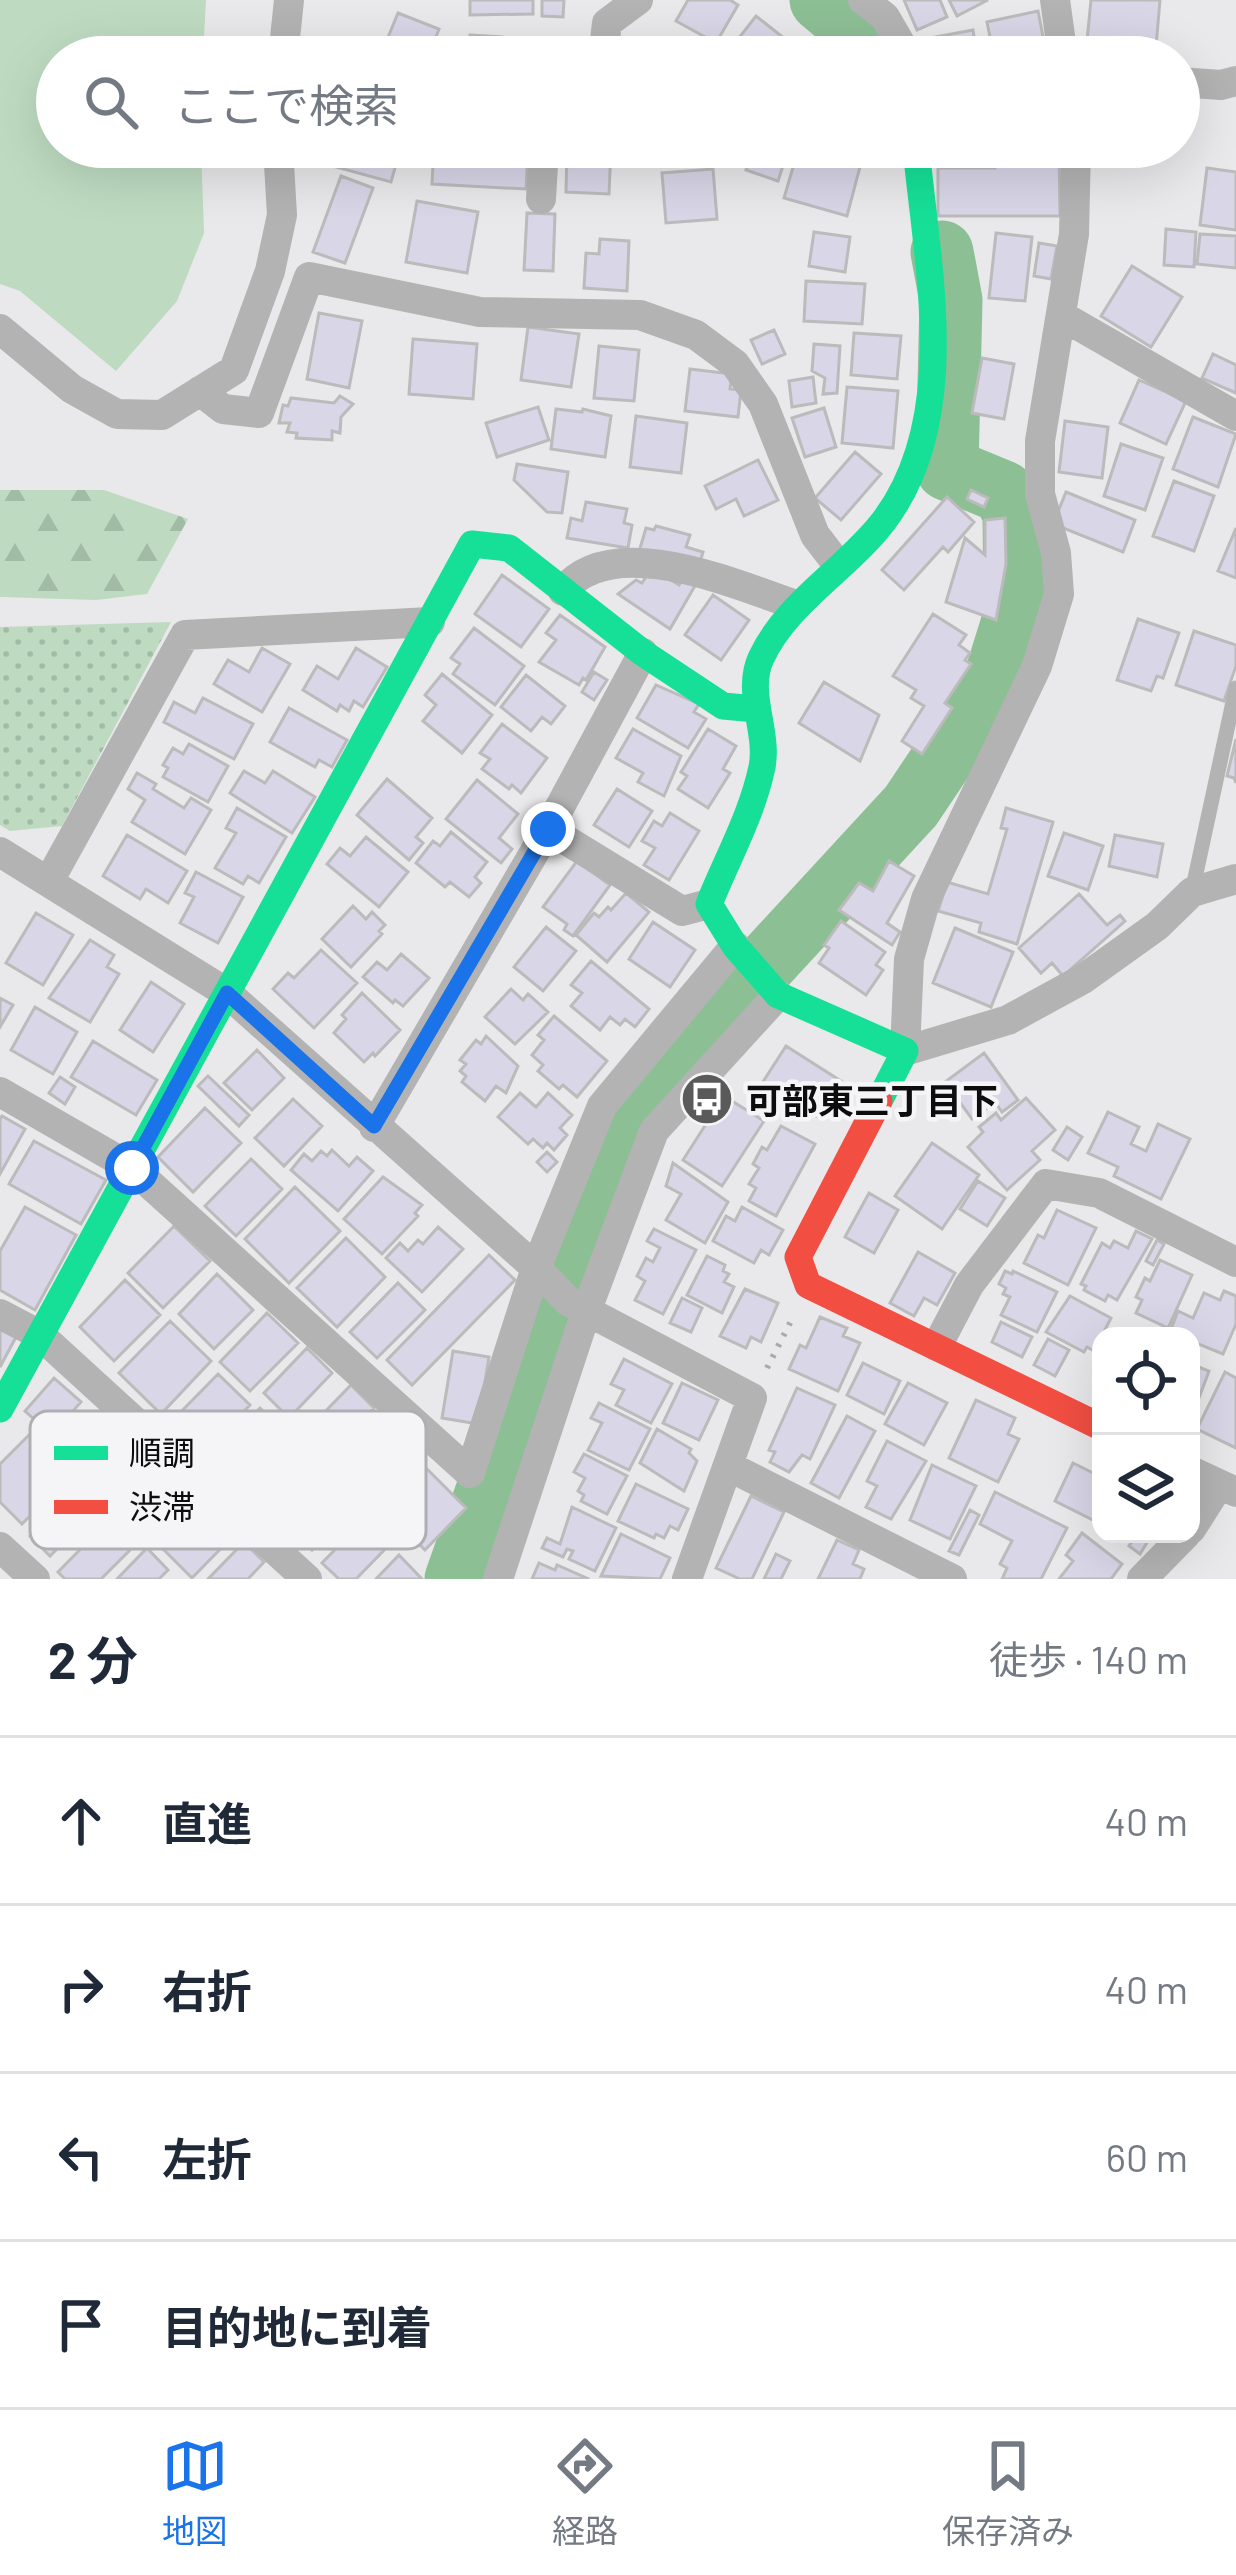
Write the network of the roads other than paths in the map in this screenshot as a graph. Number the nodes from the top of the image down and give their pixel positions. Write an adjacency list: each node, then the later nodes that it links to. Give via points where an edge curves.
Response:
1 (289, 0): 5 (street)
2 (638, 0): 6 (street, via 608,23)
3 (863, 0): 7 (street)
4 (1054, 0): 8 (street)
5 (285, 36)
6 (606, 36)
7 (896, 36)
8 (1060, 36)
9 (1236, 81): 10 (street)
10 (1200, 84)
11 (279, 168): 18 (street, via 282,214 270,272 234,370)
12 (543, 168): 15 (street)
13 (918, 168): 20 (street, via 932,348 924,437 908,487)
14 (1076, 168): 16 (street)
15 (541, 199)
16 (1063, 316): 19 (street); 35 (street, via 1040,441 1040,494 1059,594 1036,666 926,899 909,959)
17 (0, 329): 18 (street, via 72,389 117,414 162,415)
18 (200, 391): 20 (street, via 223,409 259,413 309,277 481,312 640,315 696,335 735,364 763,404 815,535)
19 (1236, 416)
20 (838, 565): 22 (street)
21 (563, 590): 22 (street, via 574,577 630,561 680,566); 23 (street, via 509,548 472,544); 24 (street)
22 (796, 605): 26 (street, via 758,662)
23 (430, 622): 30 (street, via 185,635); 34 (street)
24 (643, 653): 26 (street, via 723,706); 27 (street)
25 (1236, 688): 31 (lane)
26 (756, 709): 32 (street, via 763,763)
27 (548, 829): 32 (street, via 682,911); 37 (street)
28 (0, 852): 30 (street)
29 (1236, 879): 31 (street)
30 (49, 880): 34 (street)
31 (1192, 892): 35 (street, via 1083,979 1008,1019)
32 (709, 904): 33 (street)
33 (756, 970): 35 (street); 40 (street); 40 (street, via 602,1106)
34 (227, 993): 37 (street); 38 (street)
35 (905, 1052): 43 (street, via 798,1257 808,1285)
36 (0, 1092): 38 (street)
37 (374, 1126): 40 (street)
38 (132, 1168): 42 (street); 46 (street)
39 (1236, 1262): 43 (street, via 1099,1193 1046,1184 969,1285)
40 (560, 1292): 48 (street, via 470,1473); 49 (street, via 752,1398); 59 (street)
41 (0, 1314): 42 (street)
42 (40, 1335): 44 (street); 45 (street)
43 (938, 1346): 47 (street)
44 (0, 1409)
45 (123, 1411)
46 (401, 1411)
47 (1092, 1423)
48 (426, 1433)
49 (728, 1466): 60 (street); 61 (street)
50 (1200, 1475): 51 (street)
51 (1228, 1489): 52 (street)
52 (1200, 1518)
53 (1180, 1543): 56 (street)
54 (0, 1547): 57 (street)
55 (274, 1549): 58 (street)
56 (1159, 1574)
57 (34, 1579)
58 (307, 1579)
59 (498, 1579)
60 (687, 1579)
61 (952, 1579)

